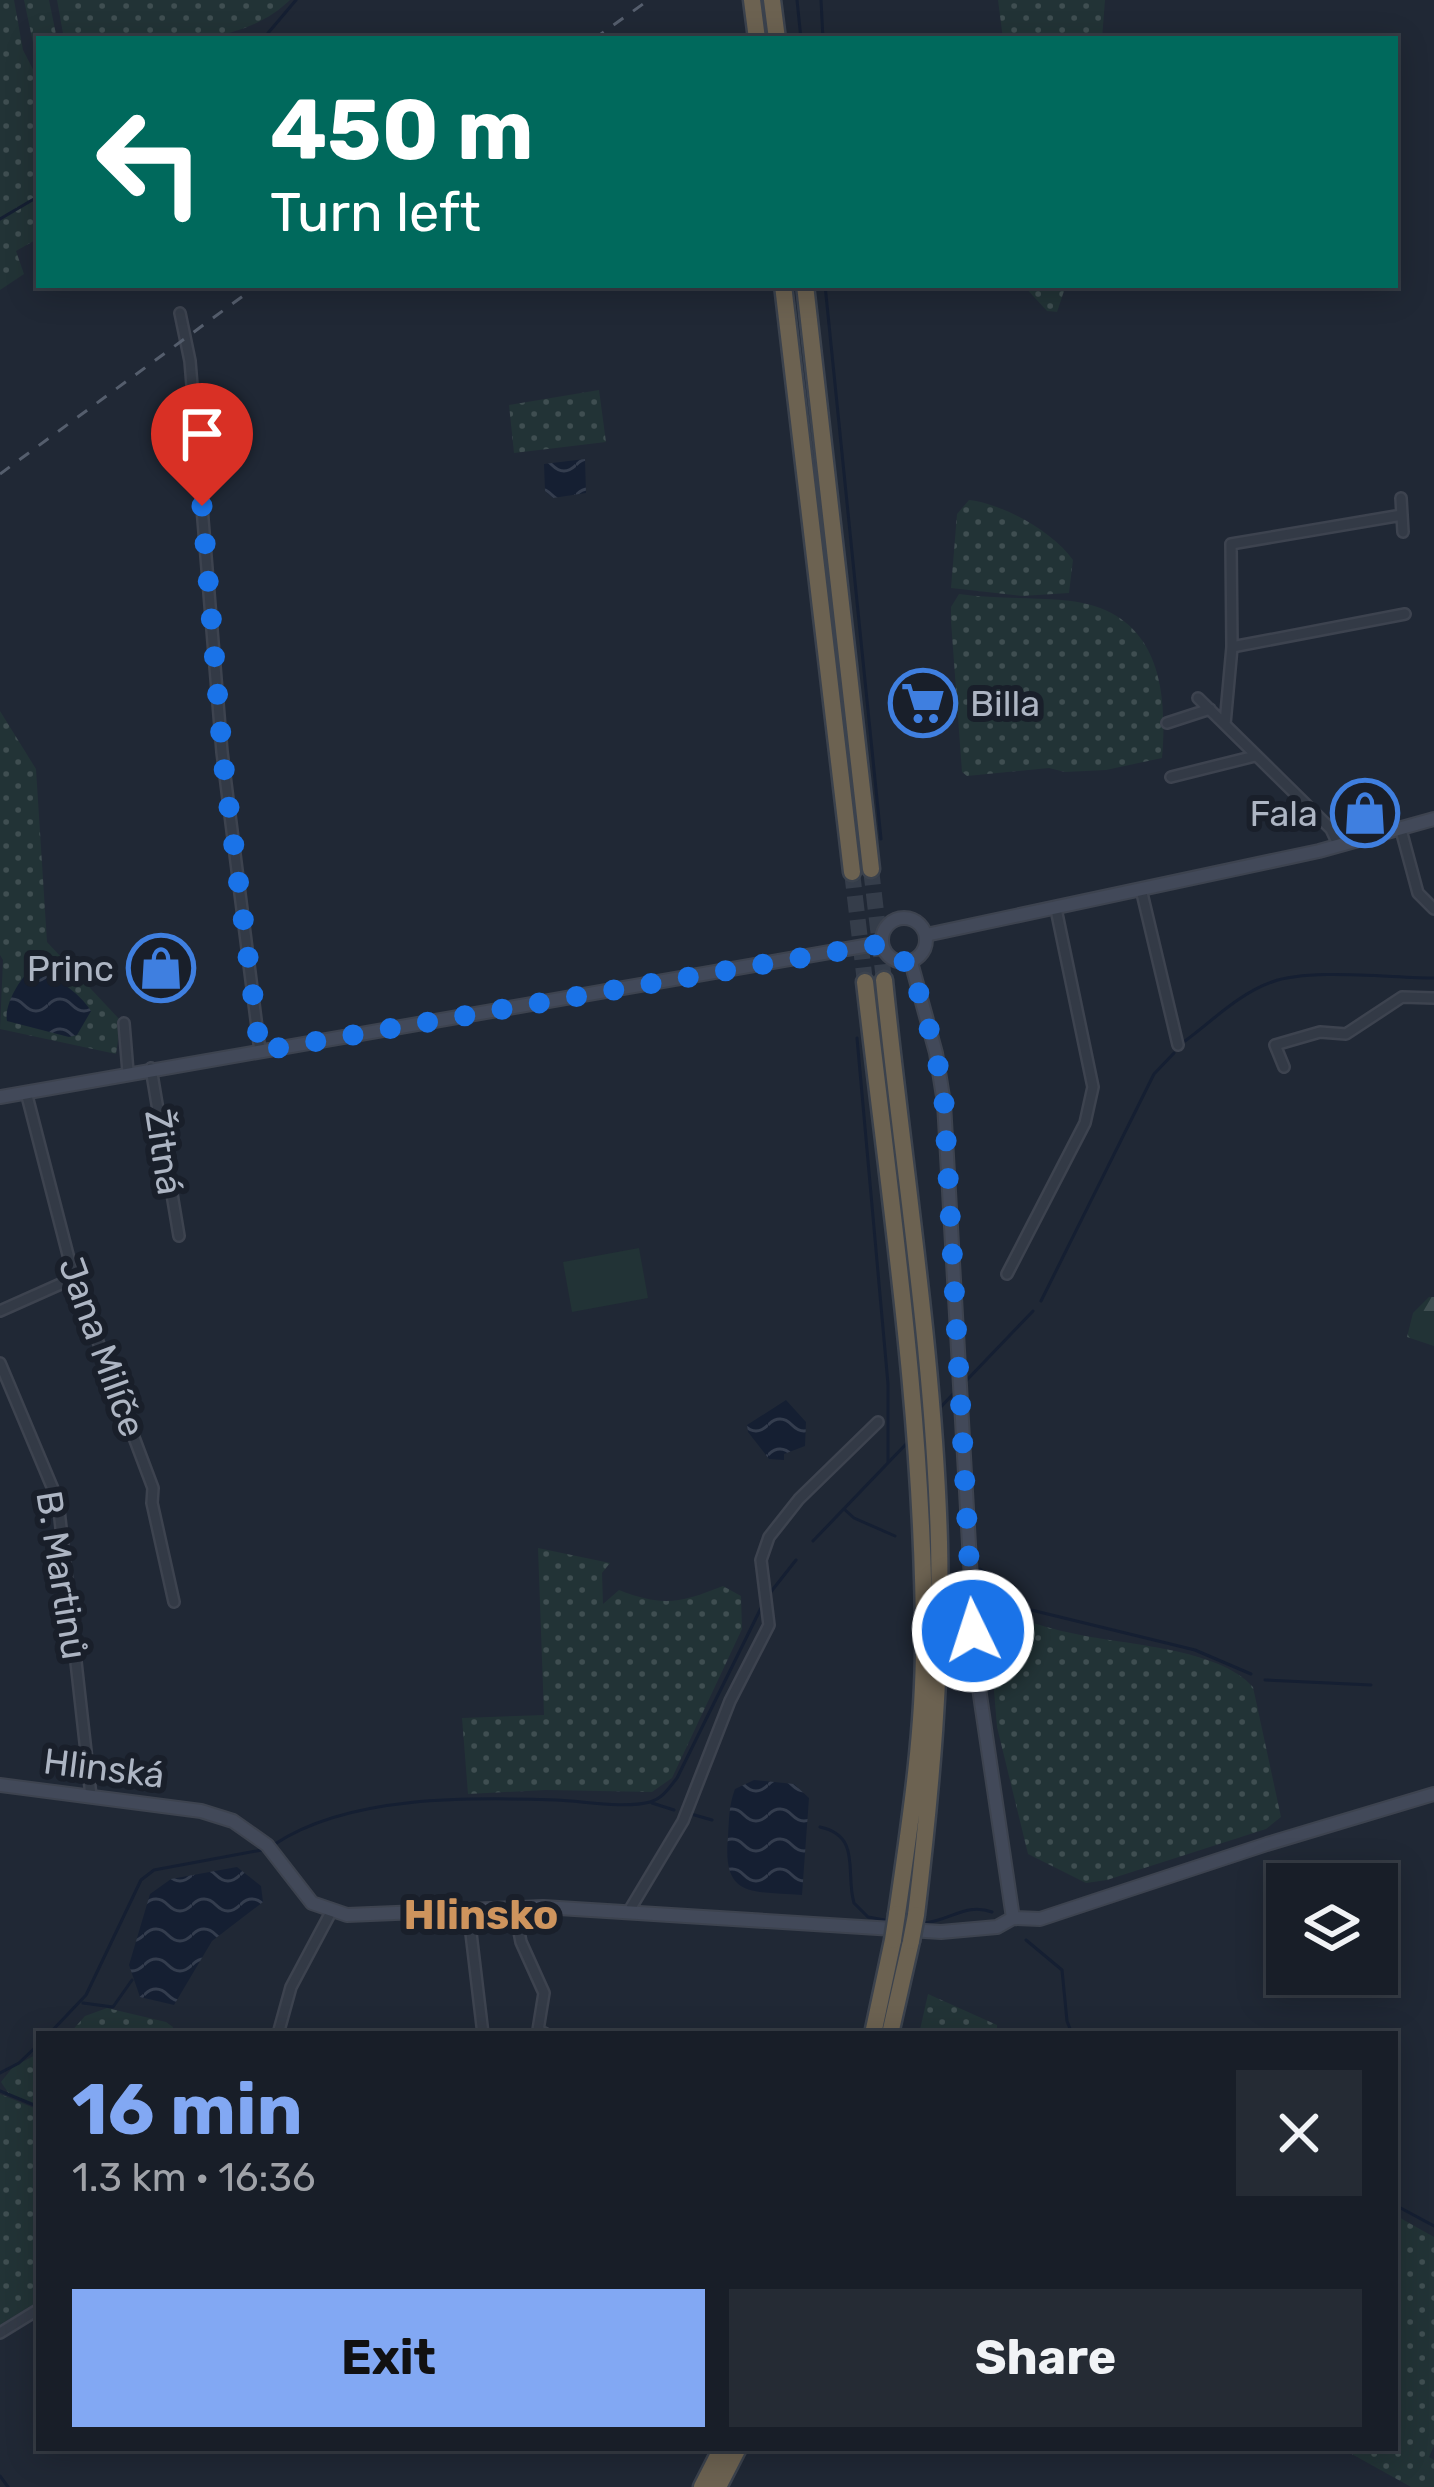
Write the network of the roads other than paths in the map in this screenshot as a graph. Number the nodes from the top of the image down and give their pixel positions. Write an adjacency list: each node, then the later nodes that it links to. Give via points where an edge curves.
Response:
1 (752, 0): 3 (highway)
2 (772, 0): 4 (highway)
3 (757, 36)
4 (777, 36)
5 (783, 288): 6 (highway, via 861,870)
6 (805, 288)
7 (180, 313): 31 (street)
8 (1402, 498): 9 (street)
9 (1402, 514): 10 (street); 12 (street, via 1231,544)
10 (1402, 532)
11 (1405, 614): 12 (street)
12 (1232, 646): 16 (street)
13 (1198, 698): 14 (street)
14 (1207, 710): 15 (street); 16 (street)
15 (1167, 723)
16 (1225, 724): 17 (street)
17 (1256, 756): 18 (street); 21 (street)
18 (1171, 777)
19 (1434, 819): 20 (street)
20 (1401, 830): 21 (street); 23 (street, via 1418,892)
21 (1339, 846): 22 (street)
22 (1141, 890): 24 (street); 30 (street)
23 (1434, 908)
24 (1056, 910): 25 (street); 38 (street, via 1093,1087 1085,1123)
25 (926, 935): 26 (street, via 911,919 896,919); 27 (street, via 922,954)
26 (881, 944): 27 (street, via 895,961); 31 (street)
27 (910, 962): 52 (street, via 944,1102 976,1668)
28 (1434, 998): 32 (street, via 1402,997 1346,1034 1275,1045)
29 (124, 1023): 34 (street)
30 (1178, 1045)
31 (260, 1051): 33 (street)
32 (1284, 1067)
33 (151, 1068): 34 (street); 37 (street, Žitná)
34 (128, 1072): 35 (street)
35 (26, 1091): 36 (street); 39 (street, Jana Milíče)
36 (0, 1097)
37 (179, 1236)
38 (1007, 1274)
39 (74, 1278): 40 (street); 43 (street, Jana Milíče, via 154,1488)
40 (0, 1311)
41 (0, 1363): 46 (street, B. Martinů, via 58,1501)
42 (878, 1422): 49 (street, via 769,1537 761,1560 769,1625 683,1821)
43 (174, 1603)
44 (0, 1785): 46 (street, Hlinská)
45 (1434, 1794): 52 (street, via 1040,1919)
46 (91, 1796): 50 (street, Hlinská, via 201,1811 245,1826 312,1903)
47 (514, 1906): 48 (street); 49 (street); 56 (street, via 544,1993)
48 (468, 1908): 50 (street); 55 (street)
49 (629, 1911): 52 (street, via 941,1932)
50 (331, 1912): 54 (street, via 291,1987)
51 (906, 1915): 51 (highway, via 933,1756 940,1647 934,1429 875,981 916,1447 924,1646); 53 (highway, bridge)
52 (1013, 1918)
53 (902, 1941): 57 (highway); 58 (highway)
54 (279, 2031)
55 (483, 2031)
56 (540, 2031)
57 (874, 2031)
58 (890, 2031)
59 (36, 2310): 60 (street)
60 (0, 2333)
61 (720, 2451): 63 (highway)
62 (736, 2451): 64 (highway)
63 (702, 2487)
64 (718, 2487)

